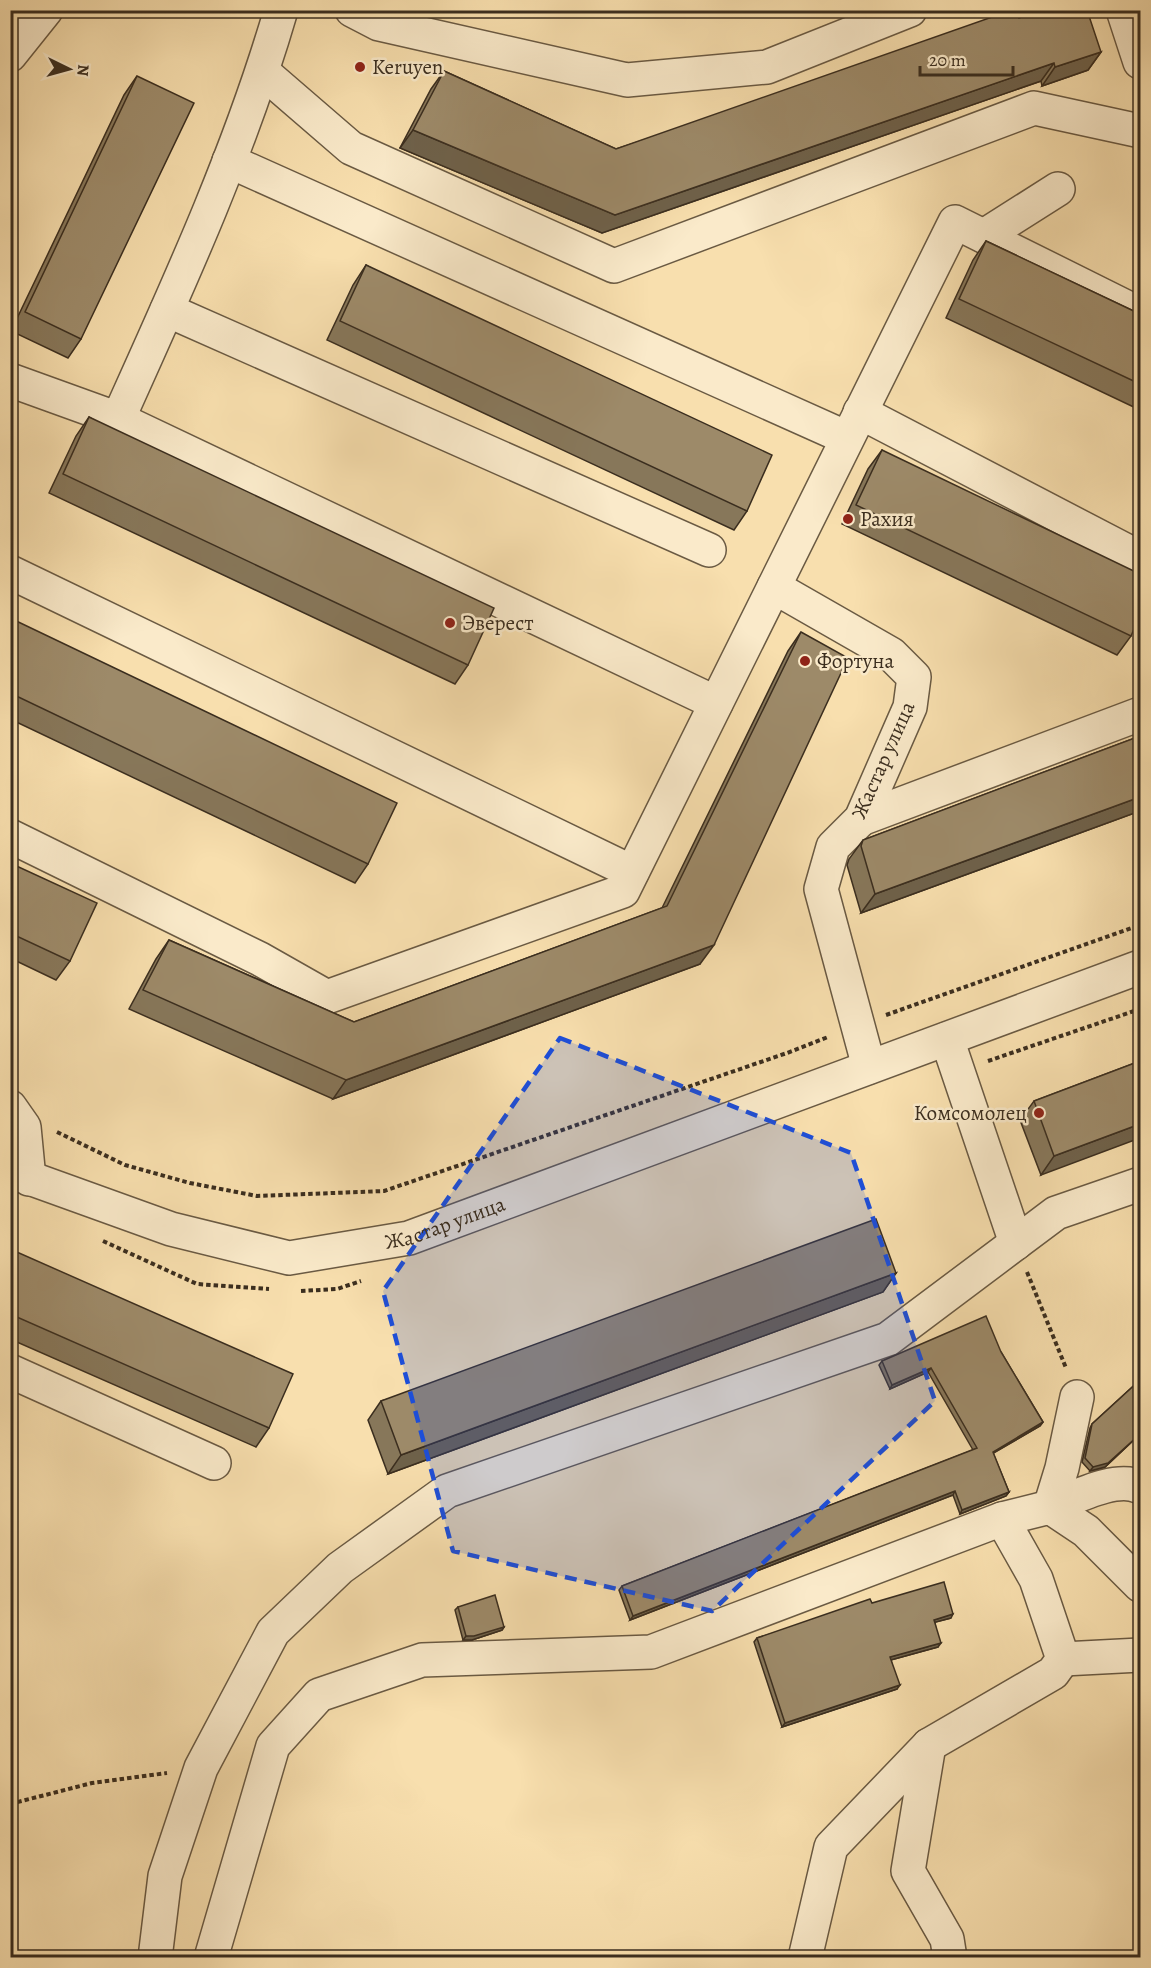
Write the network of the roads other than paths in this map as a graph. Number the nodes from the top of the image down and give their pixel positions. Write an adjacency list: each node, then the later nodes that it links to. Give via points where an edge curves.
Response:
1 (46, 10): 6 (street)
2 (281, 10): 8 (street)
3 (352, 10): 4 (street, via 379,24 627,80 767,67)
4 (910, 10)
5 (1123, 10): 7 (street)
6 (10, 55)
7 (1140, 62)
8 (263, 72): 9 (street, via 351,148 614,266 1034,108); 10 (street)
9 (1140, 131)
10 (229, 162): 13 (street); 17 (street)
11 (1058, 189): 12 (street)
12 (984, 236): 14 (street); 17 (street, via 955,222)
13 (167, 310): 16 (street); 18 (street)
14 (1140, 314)
15 (10, 380): 16 (street)
16 (118, 419): 22 (street)
17 (854, 425): 19 (street); 21 (street)
18 (708, 550)
19 (1140, 558)
20 (10, 572): 26 (street)
21 (774, 587): 22 (street); 24 (street, Жастар улица, via 891,654 914,677 910,707)
22 (716, 703): 26 (street)
23 (1140, 714): 24 (street)
24 (861, 819): 29 (street, Жастар улица, via 832,847 820,889)
25 (10, 836): 26 (street, via 260,959 327,997 623,891)
26 (632, 872)
27 (1140, 967): 28 (street, Жастар улица)
28 (947, 1039): 29 (street, Жастар улица); 33 (street)
29 (869, 1067): 31 (street, Жастар улица, via 409,1238 289,1258 171,1229)
30 (12, 1109): 31 (street, via 24,1127)
31 (20, 1175)
32 (1140, 1184): 33 (street, via 1056,1213)
33 (1016, 1243): 44 (street, via 888,1339 447,1491 340,1568 273,1632 201,1768 165,1876)
34 (10, 1371): 36 (street)
35 (1077, 1397): 38 (street)
36 (214, 1463)
37 (1140, 1487): 38 (street, via 1134,1483 1110,1484)
38 (1050, 1507): 39 (street); 40 (street, via 1086,1531)
39 (1002, 1519): 42 (street, via 1036,1579); 45 (street, via 651,1652 422,1660 319,1695 273,1746)
40 (1140, 1584)
41 (1140, 1655): 42 (street)
42 (1063, 1659): 43 (street, via 1053,1673)
43 (929, 1745): 46 (street, via 831,1847); 47 (street, via 908,1871 947,1939)
44 (155, 1958)
45 (211, 1958)
46 (805, 1958)
47 (950, 1958)

